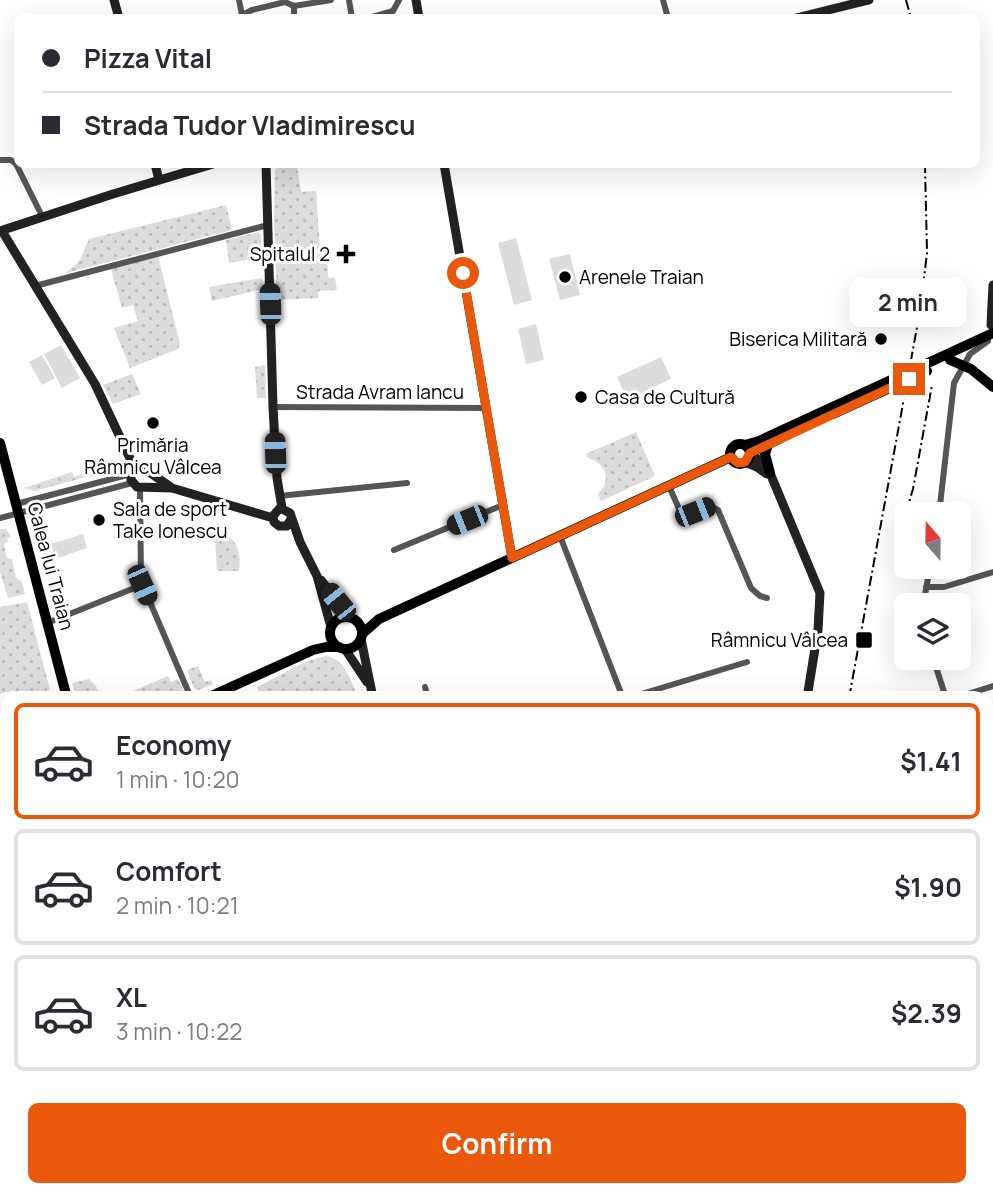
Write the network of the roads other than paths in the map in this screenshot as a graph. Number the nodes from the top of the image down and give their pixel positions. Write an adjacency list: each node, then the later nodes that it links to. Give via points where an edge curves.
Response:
1 (331, 0): 4 (street)
2 (399, 0): 7 (street, via 393,11)
3 (869, 0): 8 (street)
4 (294, 6): 5 (street, via 285,2); 6 (street)
5 (244, 14)
6 (294, 14)
7 (383, 14)
8 (812, 14)
9 (18, 168): 15 (street)
10 (156, 168): 14 (street)
11 (200, 168): 14 (street)
12 (267, 168): 16 (street)
13 (445, 168): 25 (street)
14 (159, 180): 15 (street)
15 (42, 216): 17 (street)
16 (268, 225): 18 (street); 24 (street)
17 (1, 231): 18 (street)
18 (35, 286): 33 (street, via 104,401)
19 (993, 286): 20 (street)
20 (992, 326): 21 (street); 26 (main road)
21 (993, 339): 22 (main road); 38 (street, via 970,354 954,383)
22 (950, 360): 23 (main road, via 971,369); 26 (main road)
23 (993, 387)
24 (273, 407): 25 (street, Strada Avram Iancu); 37 (street)
25 (486, 408): 39 (street)
26 (802, 424): 28 (main road); 29 (main road)
27 (0, 443): 40 (main road, Calea lui Traian)
28 (768, 445): 29 (main road); 32 (main road, via 765,454)
29 (747, 453): 30 (main road, via 738,463); 30 (main road, via 738,444); 32 (street)
30 (731, 457): 35 (main road)
31 (148, 470): 33 (street, via 142,467); 33 (street, via 150,480); 36 (street)
32 (770, 475): 73 (street, via 820,593)
33 (137, 480): 36 (street); 40 (street); 51 (street)
34 (407, 483): 37 (street)
35 (669, 486): 45 (main road); 54 (street, via 684,515 711,506 718,510 751,588)
36 (172, 488): 43 (street)
37 (279, 496): 41 (street)
38 (940, 502)
39 (503, 505): 46 (street); 47 (street)
40 (18, 508): 42 (street); 57 (main road, Calea lui Traian)
41 (282, 508): 43 (street); 44 (street, via 290,513)
42 (0, 518)
43 (273, 518): 44 (street, via 277,526)
44 (288, 523): 49 (street)
45 (561, 536): 47 (main road); 71 (street)
46 (394, 551)
47 (512, 558): 56 (main road)
48 (993, 572): 52 (street, via 950,586)
49 (317, 576): 55 (street); 58 (street)
50 (928, 579): 52 (street)
51 (142, 585): 57 (street); 67 (street)
52 (926, 587): 53 (street)
53 (925, 593)
54 (767, 598)
55 (354, 619): 56 (main road); 58 (main road, via 337,619); 59 (main road)
56 (379, 619): 59 (main road)
57 (47, 623): 66 (main road, Calea lui Traian)
58 (331, 630): 60 (main road, via 333,642); 61 (main road)
59 (362, 636): 60 (main road, via 355,646); 64 (street)
60 (342, 648): 61 (main road); 64 (street)
61 (313, 650): 68 (main road)
62 (747, 662): 72 (street)
63 (937, 670): 74 (street)
64 (369, 686): 69 (street)
65 (425, 687): 70 (street)
66 (65, 691)
67 (188, 691)
68 (222, 691)
69 (371, 691)
70 (426, 691)
71 (622, 691)
72 (649, 691)
73 (808, 691)
74 (944, 691)

